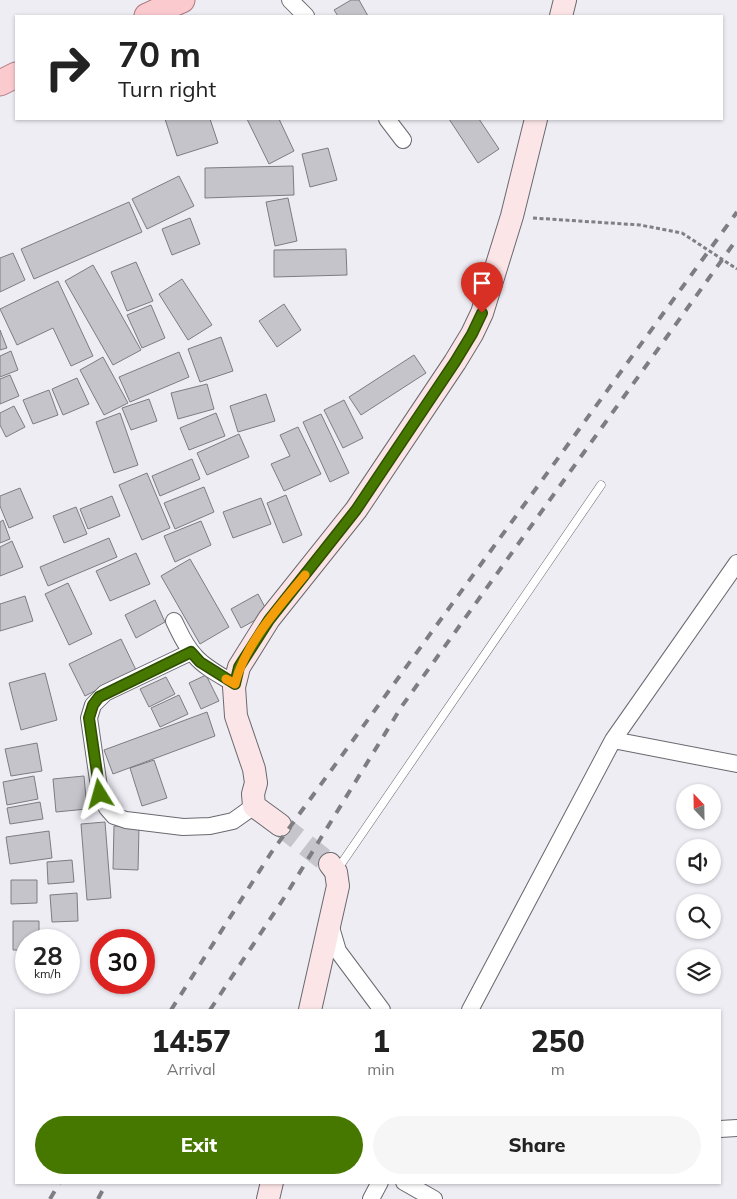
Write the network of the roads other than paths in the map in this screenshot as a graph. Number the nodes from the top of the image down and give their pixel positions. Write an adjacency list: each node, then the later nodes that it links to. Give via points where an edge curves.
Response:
1 (182, 0): 4 (main road)
2 (290, 0): 5 (street)
3 (565, 0): 6 (street)
4 (148, 15)
5 (305, 15)
6 (561, 15)
7 (15, 76): 8 (main road)
8 (0, 83)
9 (388, 120): 11 (street)
10 (536, 120): 16 (street, via 512,216 482,313 472,334 356,510 269,620 239,667)
11 (403, 140)
12 (601, 485): 21 (lane)
13 (737, 563): 17 (street)
14 (174, 621): 15 (street)
15 (191, 652): 16 (street, via 200,662); 19 (street, via 105,694 93,705 89,718 100,794 114,816 183,827 233,821)
16 (235, 684): 19 (street, via 236,716 254,769)
17 (613, 740): 18 (street); 25 (street)
18 (737, 764)
19 (254, 806): 20 (street)
20 (280, 825)
21 (333, 868): 22 (street, via 338,886)
22 (330, 922): 23 (street); 24 (street, via 338,951)
23 (310, 1009)
24 (381, 1009)
25 (471, 1009)
26 (737, 1128): 27 (street)
27 (721, 1129)
28 (272, 1184): 31 (street)
29 (379, 1184): 32 (street)
30 (408, 1184): 33 (street)
31 (268, 1199)
32 (371, 1199)
33 (434, 1199)

